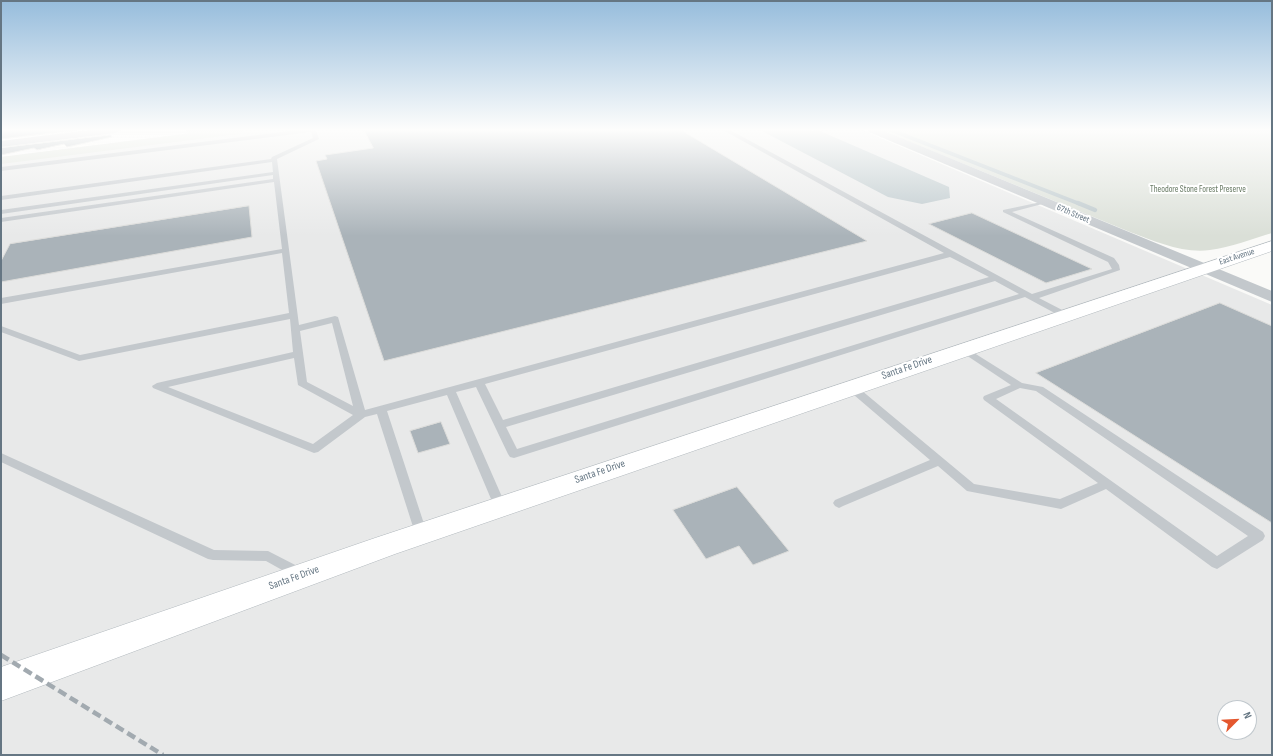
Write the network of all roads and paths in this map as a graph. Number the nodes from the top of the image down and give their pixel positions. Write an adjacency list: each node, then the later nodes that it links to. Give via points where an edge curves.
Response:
1 (31, 165): 6 (lane)
2 (236, 165): 8 (lane)
3 (275, 165): 7 (lane)
4 (790, 165): 14 (lane)
5 (957, 165): 9 (street, 67th Street)
6 (1, 169)
7 (276, 176): 10 (lane); 11 (lane); 13 (lane)
8 (1, 198)
9 (1044, 202): 15 (street, 67th Street); 17 (lane, via 1005,211 1111,260 1116,270)
10 (1, 212)
11 (1, 220)
12 (1272, 246): 15 (street, East Avenue)
13 (286, 250): 19 (lane); 20 (lane)
14 (951, 254): 16 (lane); 26 (lane)
15 (1202, 268): 18 (street, 67th Street); 21 (street, Santa Fe Drive)
16 (995, 278): 17 (lane); 32 (lane)
17 (1029, 295): 21 (lane); 32 (lane, via 514,454)
18 (1272, 298)
19 (1, 302)
20 (294, 315): 22 (lane, via 79,358); 23 (lane)
21 (1066, 315): 24 (street, Santa Fe Drive)
22 (1, 329)
23 (296, 329): 25 (lane); 31 (lane, via 335,320)
24 (964, 349): 27 (lane); 28 (street, Santa Fe Drive)
25 (299, 354): 31 (lane, via 302,384); 31 (lane, via 157,386 314,449)
26 (479, 383): 29 (lane); 32 (lane)
27 (1019, 386): 35 (lane, via 988,398); 35 (lane, via 1039,389 1258,536 1217,563)
28 (851, 387): 34 (lane); 37 (street, Santa Fe Drive)
29 (450, 390): 30 (lane); 37 (lane)
30 (381, 409): 31 (lane); 38 (lane)
31 (361, 415)
32 (500, 425)
33 (1, 457): 39 (lane, via 213,555 268,556)
34 (940, 461): 35 (lane, via 971,488 1061,504); 36 (lane)
35 (1107, 484)
36 (839, 502)
37 (500, 506): 38 (street, Santa Fe Drive)
38 (421, 533): 39 (street, Santa Fe Drive)
39 (302, 576): 40 (street, Santa Fe Drive)
40 (1, 684)

